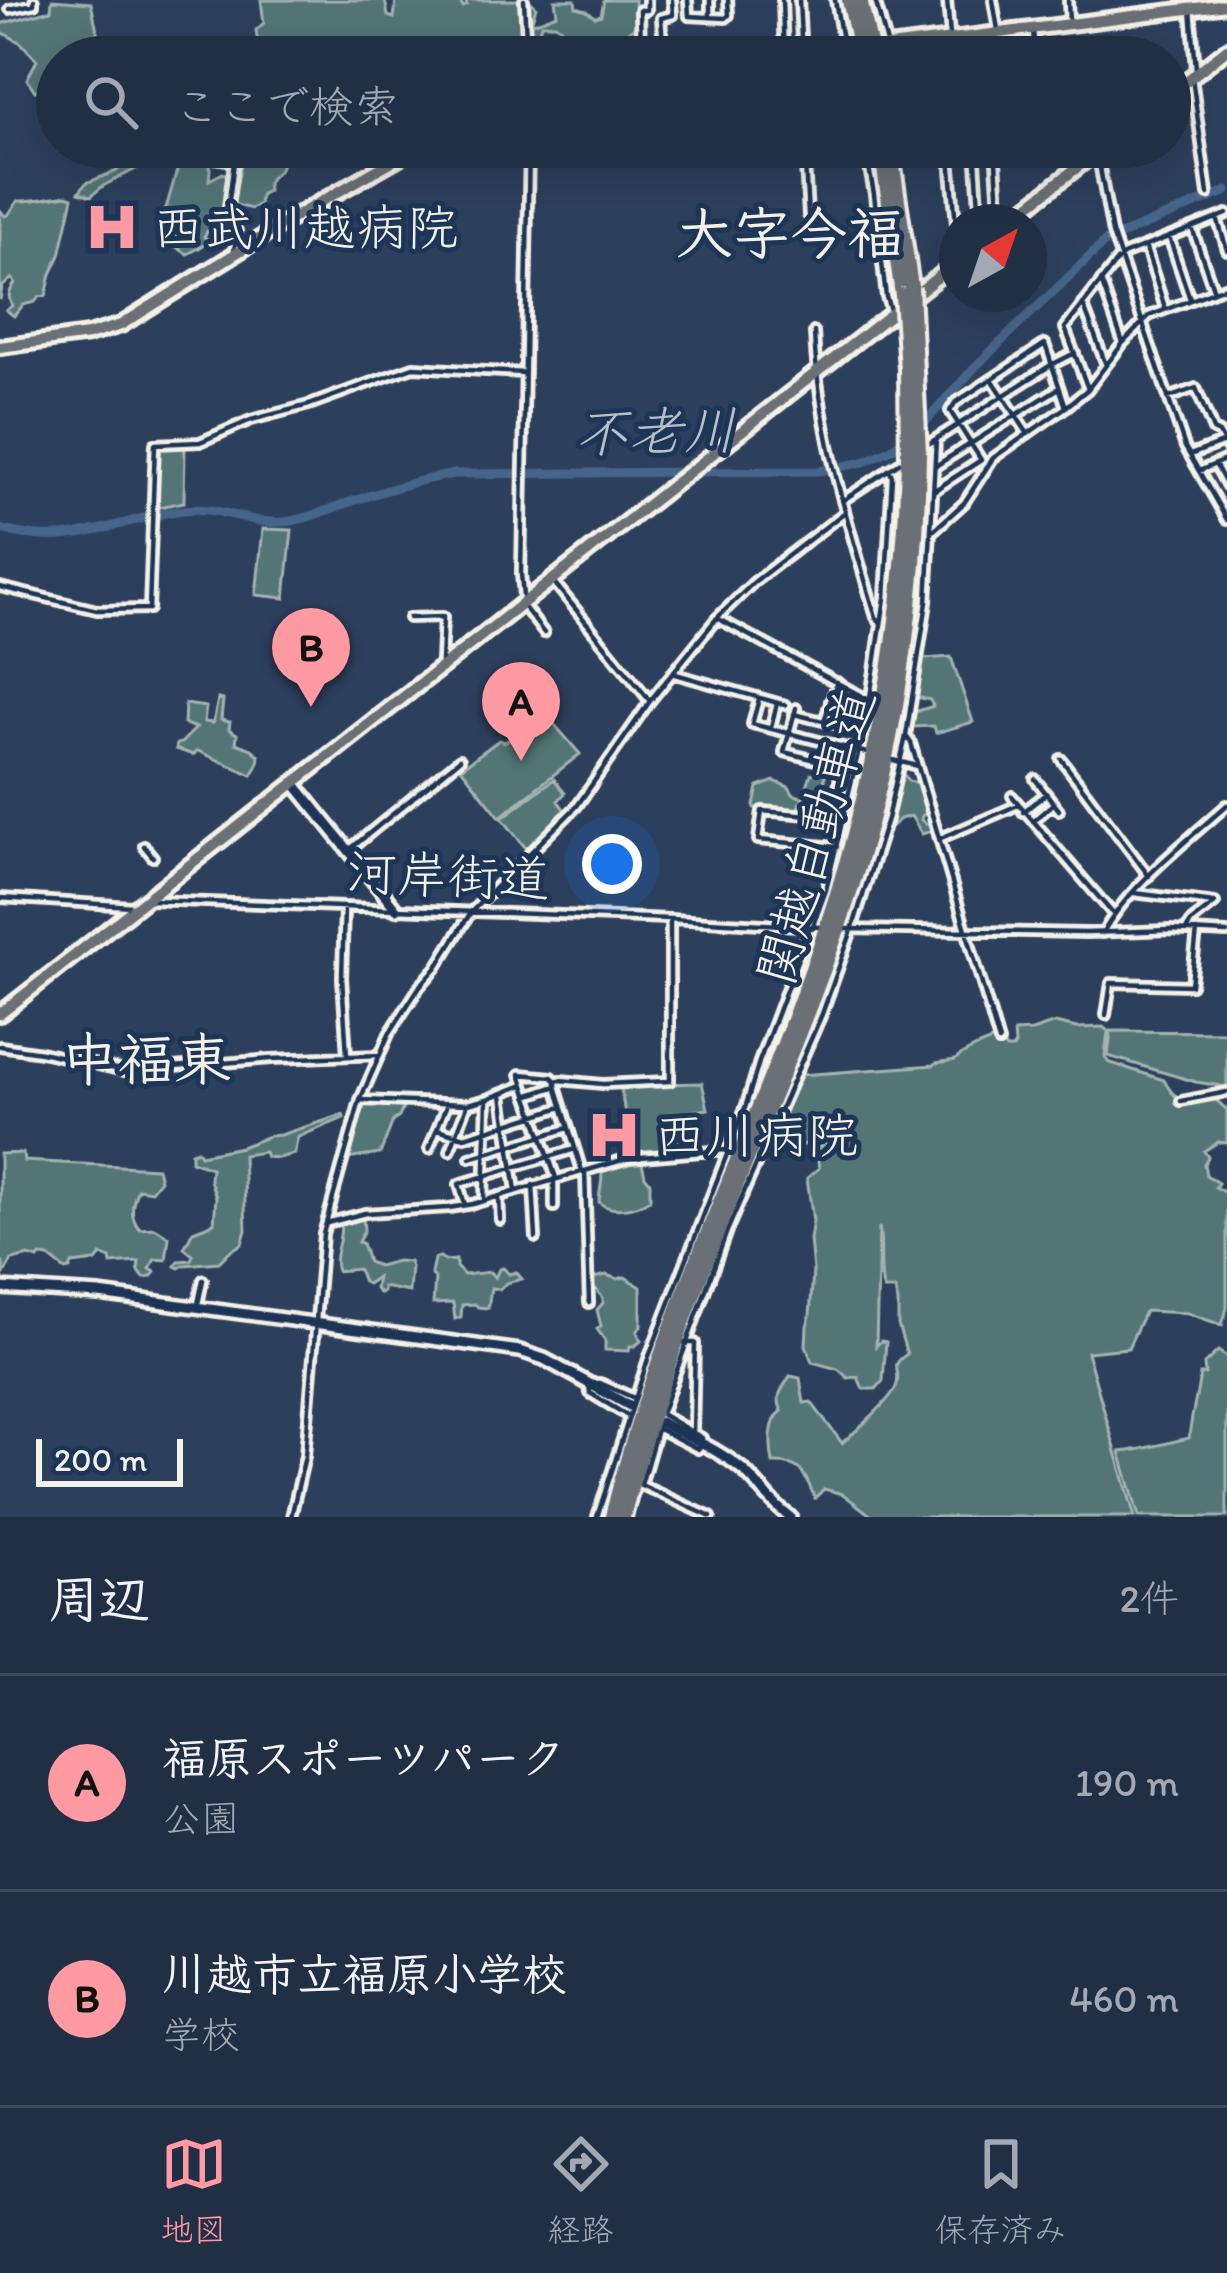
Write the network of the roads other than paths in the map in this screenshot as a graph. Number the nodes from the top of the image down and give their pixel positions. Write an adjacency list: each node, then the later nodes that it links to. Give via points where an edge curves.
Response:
1 (34, 0): 20 (street)
2 (524, 0): 26 (street)
3 (647, 0): 27 (street)
4 (672, 0): 28 (street)
5 (688, 0): 22 (street, via 689,16)
6 (710, 0): 22 (street)
7 (728, 0): 22 (street, via 729,15)
8 (782, 0): 29 (street)
9 (799, 0): 30 (street)
10 (835, 0): 31 (street)
11 (849, 0): 32 (highway)
12 (860, 0): 33 (highway)
13 (875, 0): 34 (street)
14 (947, 0): 35 (street)
15 (994, 0): 25 (street)
16 (1068, 0): 23 (street)
17 (1131, 0): 21 (street)
18 (1227, 4): 19 (main road)
19 (1189, 6): 21 (main road); 39 (street)
20 (10, 9)
21 (1133, 16): 23 (main road)
22 (710, 17)
23 (1069, 24): 24 (main road)
24 (1033, 29): 25 (main road); 37 (street)
25 (993, 34): 36 (main road)
26 (526, 36)
27 (641, 36)
28 (663, 36)
29 (783, 36)
30 (801, 36)
31 (845, 36)
32 (850, 36)
33 (875, 36)
34 (879, 36)
35 (945, 36)
36 (977, 36)
37 (1034, 36)
38 (1227, 50): 39 (main road)
39 (1195, 75): 40 (main road); 53 (street)
40 (1191, 78)
41 (234, 168): 65 (street, via 225,230 237,231)
42 (375, 168): 65 (main road)
43 (529, 168): 83 (street)
44 (805, 168): 59 (street)
45 (869, 168): 75 (street)
46 (884, 168): 70 (highway, 関越自動車道)
47 (892, 168): 70 (highway, 関越自動車道)
48 (952, 168): 54 (street)
49 (976, 168): 55 (street)
50 (997, 168): 56 (street)
51 (1076, 168): 57 (main road)
52 (1103, 168): 66 (street)
53 (1208, 194)
54 (954, 204)
55 (979, 204)
56 (1002, 204)
57 (1028, 204)
58 (1227, 214): 60 (street)
59 (808, 215)
60 (1216, 218): 61 (street); 64 (street)
61 (1192, 228): 62 (street); 71 (street)
62 (1169, 237): 63 (street); 72 (street)
63 (1145, 247): 66 (street); 74 (street)
64 (1227, 250)
65 (234, 255): 79 (main road, via 122,325)
66 (1120, 257): 68 (street); 76 (street)
67 (939, 276): 75 (main road)
68 (1101, 281): 73 (street); 78 (street)
69 (1227, 286): 71 (street)
70 (907, 291): 98 (highway, 関越自動車道, bridge)
71 (1214, 291): 72 (street)
72 (1190, 299): 74 (street)
73 (1083, 304): 80 (street, via 1065,328); 82 (street)
74 (1165, 308): 76 (street)
75 (891, 314): 84 (main road)
76 (1143, 322): 78 (street); 89 (street)
77 (814, 332): 84 (street)
78 (1123, 344): 82 (street)
79 (0, 347)
80 (1075, 353): 81 (street); 87 (street)
81 (1051, 365): 85 (street, via 1045,344); 86 (street); 88 (street)
82 (1106, 365): 87 (street)
83 (525, 373): 115 (street, via 413,367 200,442 155,444 149,609 107,612); 118 (street)
84 (816, 373): 108 (street); 114 (main road)
85 (992, 379): 88 (street); 92 (street, via 955,403 950,411)
86 (1059, 388): 90 (street); 91 (street)
87 (1088, 388): 90 (street)
88 (1003, 396): 91 (street); 92 (street)
89 (1168, 398): 96 (street, via 1196,388); 97 (street)
90 (1066, 407): 93 (street)
91 (1016, 415): 93 (street); 95 (street)
92 (958, 424): 94 (street); 95 (street)
93 (1028, 434): 100 (street)
94 (936, 440): 102 (street); 103 (street)
95 (971, 444): 100 (street); 102 (street)
96 (1225, 445): 97 (street)
97 (1190, 455): 104 (street)
98 (914, 457): 233 (highway, 関越自動車道, via 892,665 848,861 679,1302); 234 (highway, 関越自動車道, via 909,622 859,864 675,1344)
99 (1227, 459): 101 (street)
100 (983, 464): 106 (street); 111 (street)
101 (1215, 464): 104 (street); 105 (street)
102 (935, 466): 106 (street)
103 (889, 470): 108 (street); 121 (street)
104 (1199, 471): 107 (street)
105 (1227, 488): 107 (street)
106 (934, 490): 109 (street)
107 (1213, 496): 112 (street)
108 (841, 501): 110 (street)
109 (934, 502): 111 (street); 113 (street)
110 (844, 512): 120 (street); 121 (street)
111 (946, 519): 113 (street)
112 (1227, 520)
113 (932, 531): 117 (street)
114 (552, 580): 118 (main road); 128 (street)
115 (0, 587)
116 (917, 602): 117 (street)
117 (927, 602): 134 (street)
118 (523, 604): 122 (street); 123 (main road)
119 (409, 617): 123 (street, via 443,617)
120 (717, 618): 124 (street); 125 (street)
121 (881, 623): 127 (street)
122 (544, 633)
123 (443, 666): 145 (main road)
124 (673, 673): 126 (street); 128 (street)
125 (837, 682): 127 (street); 129 (street)
126 (759, 699): 133 (street, via 752,724); 133 (street, via 781,704)
127 (870, 700): 130 (street); 131 (street)
128 (650, 701): 166 (street, via 577,806)
129 (830, 701): 131 (street); 132 (street)
130 (878, 705)
131 (868, 711): 135 (street)
132 (824, 722): 135 (street); 136 (street, via 795,711)
133 (770, 729): 136 (street)
134 (904, 729): 141 (street); 143 (street)
135 (864, 731): 138 (street)
136 (788, 734): 137 (street); 142 (street, via 784,752)
137 (844, 748): 138 (street); 142 (street)
138 (863, 753): 153 (street)
139 (460, 759): 158 (street)
140 (1061, 759): 160 (street)
141 (896, 761): 143 (street); 170 (street)
142 (841, 766): 146 (street)
143 (917, 766): 155 (street)
144 (1035, 779): 147 (street)
145 (294, 783): 158 (street); 163 (main road)
146 (838, 788)
147 (1046, 794): 149 (street); 151 (street)
148 (1012, 796): 151 (street)
149 (1054, 803): 152 (street); 154 (street)
150 (1227, 805): 160 (street)
151 (1021, 808): 154 (street); 155 (street)
152 (1059, 810)
153 (844, 818): 157 (street); 157 (street, via 762,811 758,840)
154 (1033, 821): 167 (street)
155 (940, 838): 172 (street)
156 (144, 847): 159 (street)
157 (837, 847): 169 (street)
158 (349, 850): 165 (street)
159 (153, 857)
160 (1149, 876): 161 (street)
161 (1134, 893): 167 (street); 171 (street, via 1215,903)
162 (0, 898): 163 (street, 河岸街道)
163 (140, 904): 164 (street, 河岸街道); 176 (main road)
164 (344, 908): 165 (street, 河岸街道); 180 (street)
165 (396, 909): 166 (street, 河岸街道)
166 (471, 912): 168 (street, 河岸街道); 181 (street)
167 (1114, 915): 174 (street)
168 (670, 919): 169 (street, 河岸街道); 183 (street, via 670,1082)
169 (814, 928): 203 (street)
170 (849, 930): 172 (street); 226 (street)
171 (1186, 930): 173 (street); 174 (street)
172 (967, 931): 174 (street); 178 (street)
173 (1197, 931): 175 (street); 177 (street, via 1191,985 1111,983)
174 (1103, 932)
175 (1227, 933)
176 (0, 1013)
177 (1106, 1015)
178 (999, 1042)
179 (0, 1046): 180 (street, via 124,1071)
180 (347, 1055): 181 (street)
181 (380, 1055): 188 (street)
182 (523, 1084): 183 (street, via 520,1074); 185 (street); 186 (street)
183 (556, 1084): 186 (street); 192 (street)
184 (1227, 1092): 189 (street)
185 (501, 1093): 187 (street); 194 (street)
186 (526, 1096): 193 (street)
187 (488, 1099): 190 (street); 197 (street)
188 (360, 1100): 191 (street); 219 (street)
189 (1181, 1101)
190 (468, 1103): 191 (street); 198 (street)
191 (447, 1104): 196 (street)
192 (562, 1107): 193 (street); 195 (street)
193 (533, 1117): 194 (street); 199 (street)
194 (506, 1125): 197 (street); 200 (street)
195 (568, 1128): 199 (street); 202 (street)
196 (437, 1129): 198 (street); 201 (street)
197 (486, 1131): 198 (street); 205 (street)
198 (456, 1135): 204 (street)
199 (541, 1137): 200 (street); 206 (street)
200 (508, 1147): 205 (street); 208 (street)
201 (429, 1149)
202 (575, 1149): 206 (street); 209 (street)
203 (729, 1150): 209 (street, via 652,1155); 227 (street)
204 (450, 1151)
205 (486, 1154): 207 (street); 210 (street)
206 (549, 1157): 208 (street); 211 (street)
207 (470, 1158)
208 (512, 1168): 210 (street); 213 (street)
209 (583, 1171): 211 (street); 223 (street)
210 (486, 1176): 215 (street); 216 (street, via 459,1184)
211 (555, 1178): 212 (street); 217 (street)
212 (533, 1185): 213 (street); 220 (street)
213 (516, 1191): 214 (street)
214 (499, 1196): 215 (street); 218 (street)
215 (484, 1200): 216 (street)
216 (466, 1205): 219 (street)
217 (554, 1208)
218 (500, 1220)
219 (327, 1223): 225 (street)
220 (536, 1238)
221 (203, 1280): 224 (street)
222 (0, 1288): 224 (street)
223 (589, 1303)
224 (197, 1307): 225 (street)
225 (315, 1323): 227 (street, via 520,1351); 231 (street, via 305,1456)
226 (685, 1343): 228 (street); 229 (street, via 695,1343)
227 (631, 1407): 232 (street)
228 (660, 1422): 229 (street); 230 (street); 235 (street, via 641,1485)
229 (693, 1433): 230 (street)
230 (702, 1444): 236 (street)
231 (291, 1517)
232 (597, 1517)
233 (612, 1517)
234 (623, 1517)
235 (711, 1517)
236 (790, 1517)

